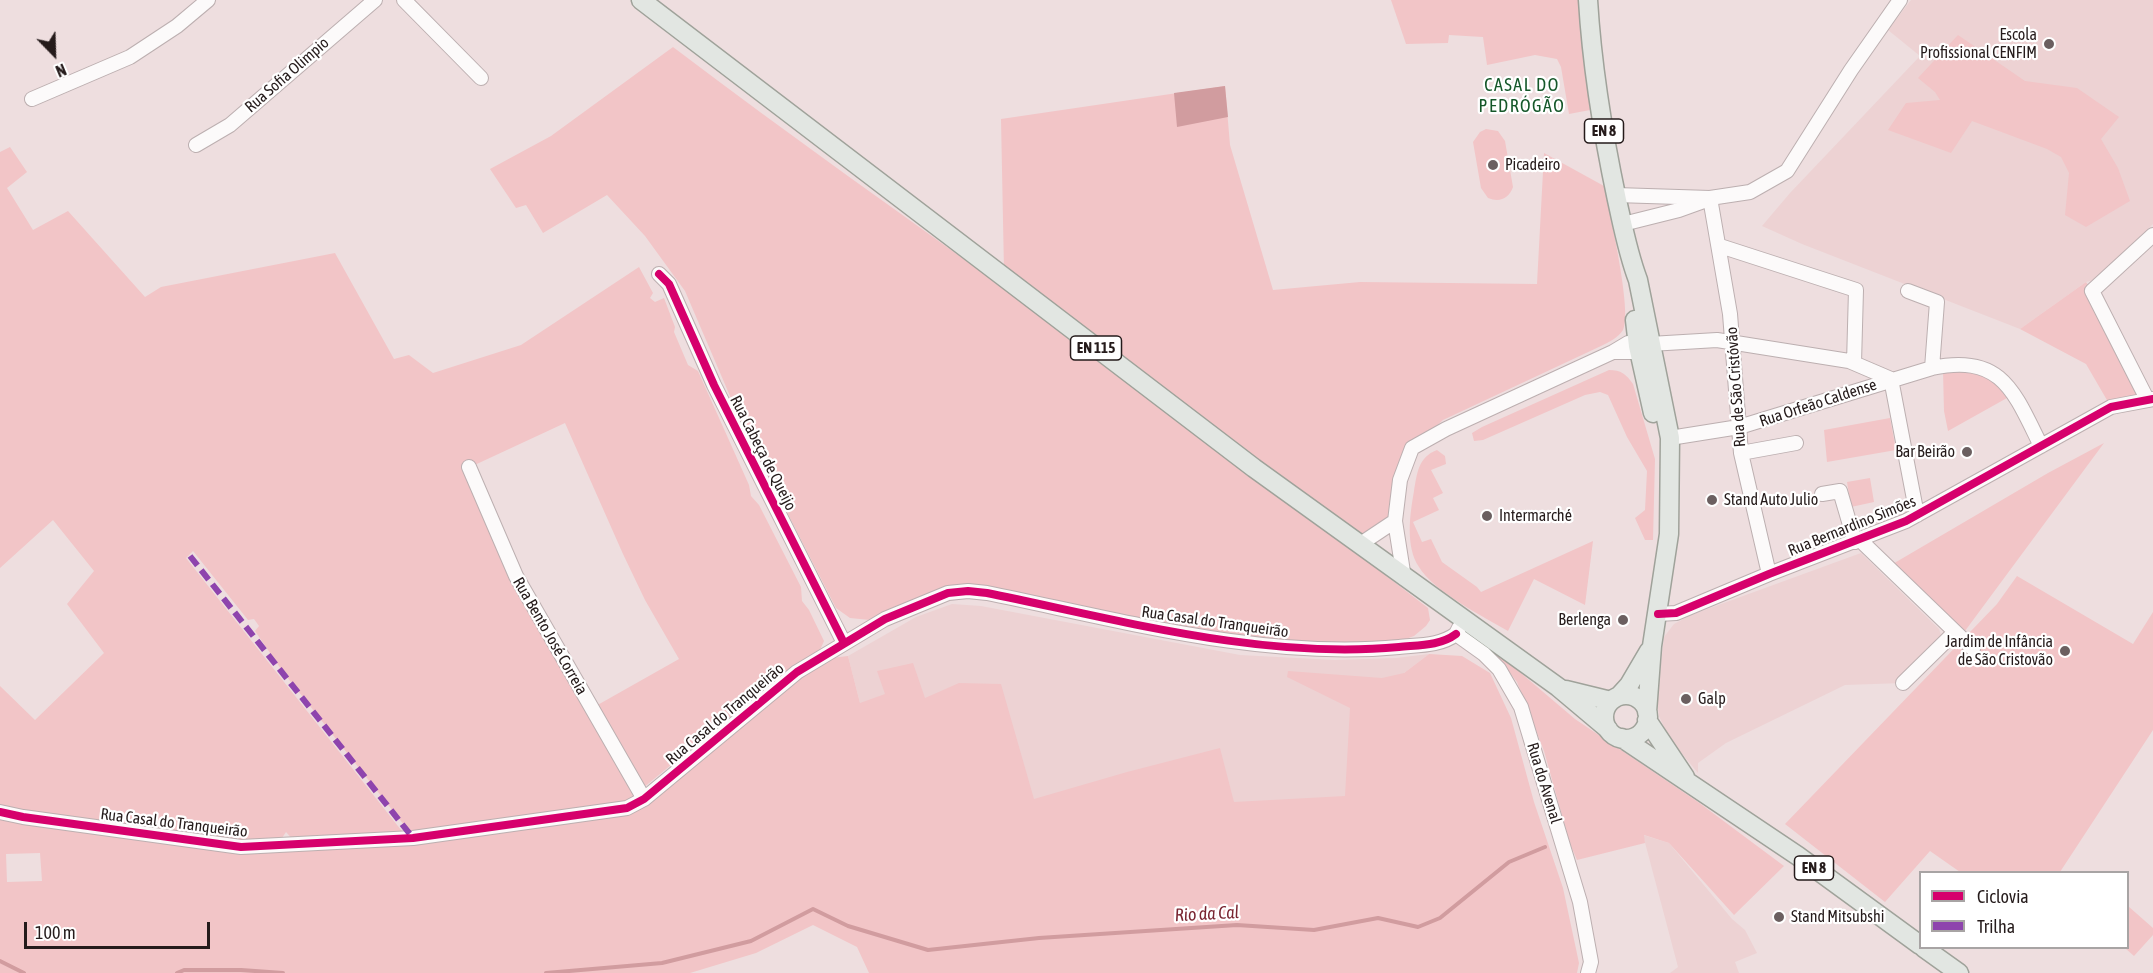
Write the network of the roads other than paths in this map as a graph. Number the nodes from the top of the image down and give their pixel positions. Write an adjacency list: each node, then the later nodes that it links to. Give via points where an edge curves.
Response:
1 (208, 0): 8 (street, via 130,57)
2 (375, 0): 9 (street, Rua Sofia Olimpio, via 230,124)
3 (404, 0): 7 (street)
4 (641, 0): 33 (main road, EN 115)
5 (1587, 0): 10 (main road, EN 8)
6 (1900, 0): 11 (street, via 1786,171 1750,192)
7 (481, 78)
8 (32, 99)
9 (195, 145)
10 (1616, 195): 11 (street); 12 (main road, EN 8)
11 (1710, 198): 12 (street); 14 (street, Rua de São Cristóvão)
12 (1623, 224): 18 (main road, EN 8)
13 (2153, 235): 22 (street, via 2092,291)
14 (1720, 246): 17 (street, Rua de São Cristóvão); 19 (street, via 1856,290)
15 (659, 274): 39 (street, Rua Cabeça de Queijo, via 669,284 714,385)
16 (1908, 291): 20 (street, via 1937,302)
17 (1734, 344): 18 (street, Rua Orfeão Caldense, via 1717,340); 19 (street, Rua Orfeão Caldense); 23 (street, Rua de São Cristóvão)
18 (1644, 345): 25 (main road, EN 8, via 1651,406 1661,438); 31 (street, Rua Orfeão Caldense, via 1632,352 1613,352 1412,448 1400,480)
19 (1854, 363): 21 (street, Rua Orfeão Caldense)
20 (1932, 368): 21 (street); 26 (street, via 1975,364 1997,375 2014,393)
21 (1891, 379): 23 (street, Rua Orfeão Caldense); 30 (street)
22 (2150, 399): 26 (street, Rua Bernardino Simões, via 2112,407)
23 (1739, 427): 25 (street, Rua Orfeão Caldense); 27 (street, Rua de São Cristóvão)
24 (1796, 443): 27 (street)
25 (1669, 445): 36 (main road, EN 8, via 1671,506)
26 (2042, 446): 30 (street, Rua Bernardino Simões)
27 (1741, 453): 34 (street, Rua de São Cristóvão)
28 (469, 467): 48 (street, Rua Bento José Correia, via 516,576)
29 (1822, 494): 32 (street, via 1840,491)
30 (1917, 515): 32 (street, Rua Bernardino Simões)
31 (1395, 521): 33 (street); 35 (street)
32 (1858, 541): 34 (street, Rua Bernardino Simões); 38 (street)
33 (1359, 545): 35 (main road, EN 115)
34 (1769, 574): 36 (street, Rua Bernardino Simões, via 1676,613)
35 (1404, 578): 37 (main road, EN 115)
36 (1658, 614): 40 (main road, EN 8)
37 (1460, 626): 39 (street, Rua Casal do Tranqueirão, via 1440,642 1333,651 1240,642 969,591 948,593 895,614); 43 (main road, EN 115); 52 (street, Rua do Avenal, via 1500,669 1521,706 1580,902 1591,962)
38 (1954, 632): 41 (street); 42 (street)
39 (844, 643): 48 (street, Rua Casal do Tranqueirão, via 797,672)
40 (1652, 646): 44 (main road, EN 8, via 1629,685); 45 (main road, EN 8)
41 (1973, 649)
42 (1903, 683)
43 (1558, 687): 44 (main road, EN 115); 46 (main road, EN 115)
44 (1615, 699): 45 (main road, EN 8, via 1626,695 1639,700); 46 (main road, EN 8, via 1605,711 1605,723)
45 (1647, 716): 46 (main road, via 1645,727 1635,736); 47 (main road, EN 8)
46 (1615, 734): 47 (main road, EN 8)
47 (1688, 781): 50 (main road, EN 8)
48 (644, 800): 49 (street, Rua Casal do Tranqueirão, via 627,808 413,838 241,847)
49 (0, 812)
50 (1919, 944)
51 (1925, 949): 53 (main road)
52 (1588, 973)
53 (1959, 973)

